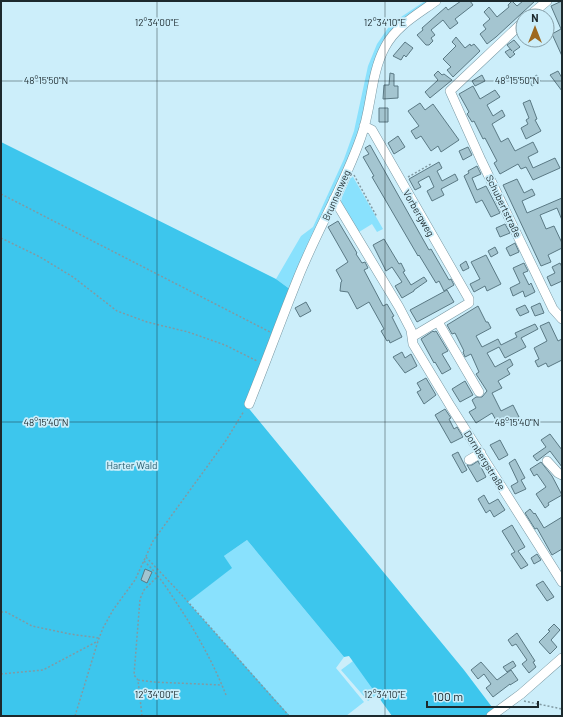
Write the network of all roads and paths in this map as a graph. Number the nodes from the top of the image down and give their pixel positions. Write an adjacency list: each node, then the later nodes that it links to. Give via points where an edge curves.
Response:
1 (436, 1): 5 (street, Brunnenweg, via 402,26 386,46 374,77)
2 (547, 1): 3 (street)
3 (539, 8)
4 (515, 30): 13 (street, Schubertstraße, via 450,91 553,309)
5 (364, 126): 8 (street, Vorbergweg, via 372,130); 10 (street, Brunnenweg)
6 (431, 164): 8 (path)
7 (352, 172): 11 (path)
8 (401, 181): 14 (street, Vorbergweg, via 469,299 469,303)
9 (1, 194): 15 (path)
10 (334, 199): 15 (street, Brunnenweg, via 298,277); 16 (street, Dornbergstraße, via 399,307)
11 (377, 217)
12 (1, 238): 17 (path, via 73,277 117,311 225,344)
13 (562, 319)
14 (438, 322): 16 (street); 18 (street)
15 (276, 335): 17 (street, Brunnenweg)
16 (412, 337): 20 (street, Dornbergstraße, via 413,344)
17 (264, 365): 19 (street, Brunnenweg)
18 (479, 392)
19 (249, 404): 24 (path, via 225,442 152,541)
20 (481, 452): 21 (street); 27 (street, Dornbergstraße)
21 (469, 460)
22 (547, 460): 23 (street)
23 (562, 475)
24 (146, 557): 25 (path); 40 (path)
25 (144, 561): 26 (path); 29 (path, via 135,580 113,610)
26 (158, 576): 33 (path, via 144,590 140,599 134,675); 34 (path, via 194,628)
27 (562, 582)
28 (1, 612): 29 (path, via 6,612 32,626)
29 (99, 638): 30 (path)
30 (98, 641): 32 (path, via 43,670); 38 (path)
31 (562, 658): 36 (street)
32 (1, 674)
33 (138, 680): 34 (path); 39 (path)
34 (222, 685): 35 (path)
35 (226, 695)
36 (515, 698): 37 (path); 41 (street)
37 (562, 709)
38 (75, 716)
39 (142, 716)
40 (289, 716)
41 (491, 716)

